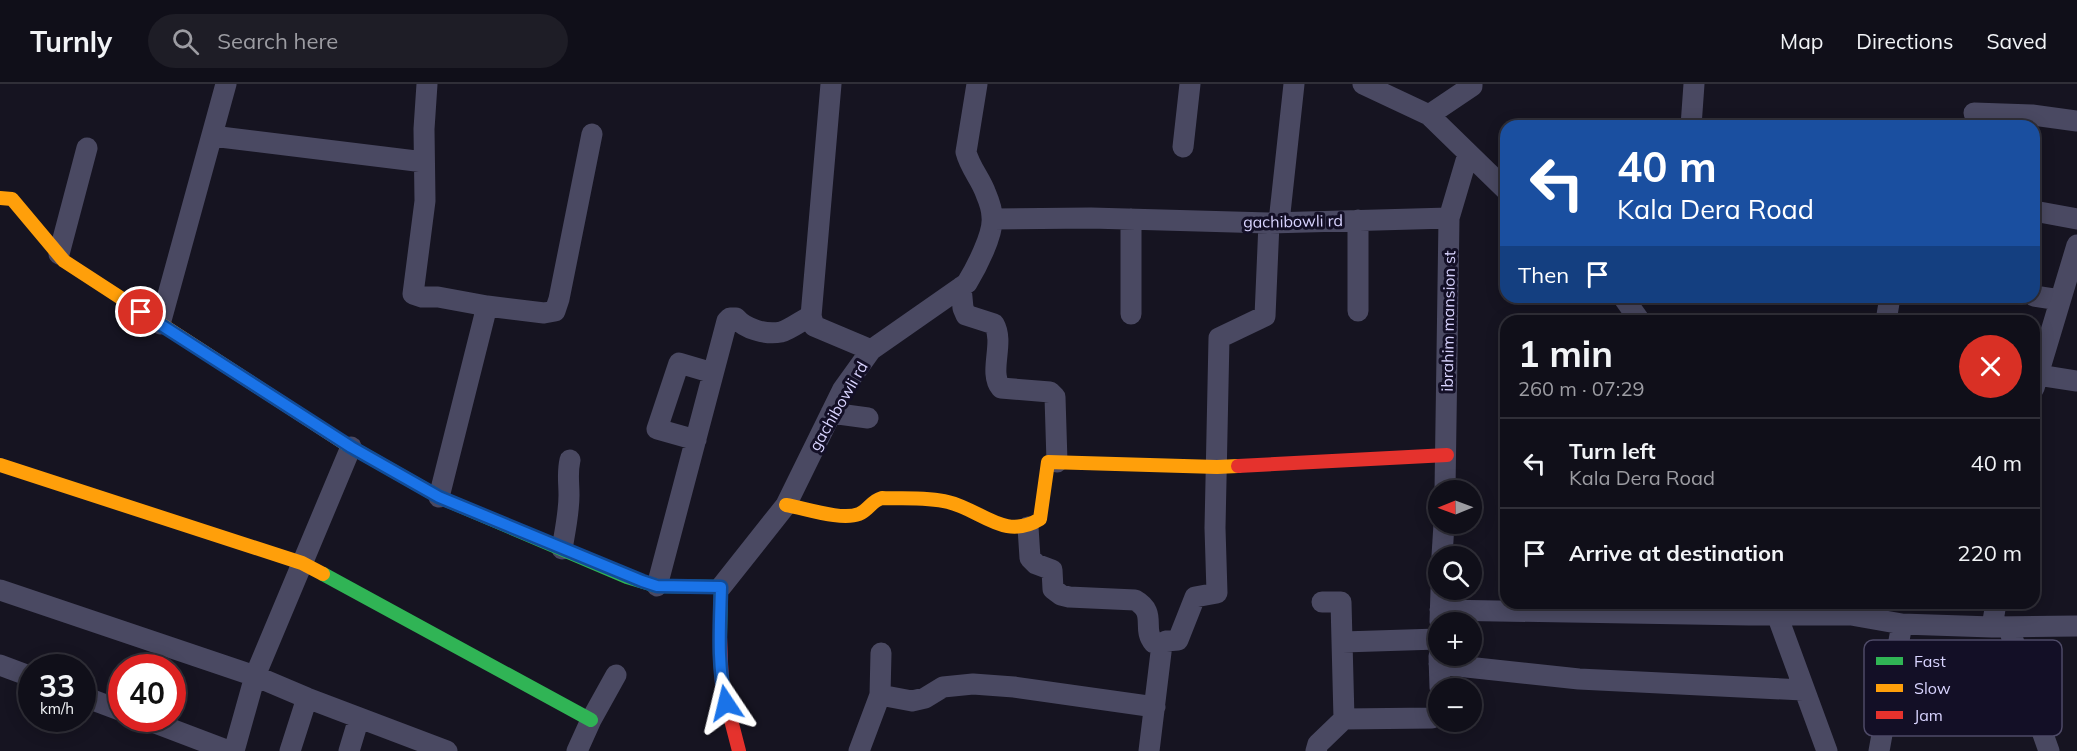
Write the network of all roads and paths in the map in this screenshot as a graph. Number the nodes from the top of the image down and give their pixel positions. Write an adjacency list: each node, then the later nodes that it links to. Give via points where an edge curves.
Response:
1 (226, 84): 16 (street)
2 (427, 84): 20 (street)
3 (831, 84): 38 (street)
4 (977, 84): 25 (street, via 966,152 986,193)
5 (1190, 84): 17 (street)
6 (1294, 84): 29 (street)
7 (1363, 84): 10 (street)
8 (1472, 84): 12 (street)
9 (1694, 84): 13 (street)
10 (1399, 93): 12 (street)
11 (1974, 113): 14 (street)
12 (1429, 115): 19 (street)
13 (1691, 120)
14 (2077, 121)
15 (592, 134): 35 (street, via 555,311 544,314)
16 (212, 136): 20 (street); 39 (street)
17 (1183, 147)
18 (87, 148): 31 (street)
19 (1468, 154): 21 (street); 24 (street, ibrahim mansion st)
20 (424, 162): 35 (street, via 425,201 413,294)
21 (1500, 182)
22 (0, 198): 31 (street, via 12,199)
23 (2040, 212): 27 (street)
24 (1449, 218): 28 (street, gachibowli rd); 49 (street, ibrahim mansion st)
25 (993, 219): 26 (street, gachibowli rd); 32 (street, gachibowli rd, via 983,255)
26 (1131, 219): 29 (street, gachibowli rd); 37 (street)
27 (2077, 219)
28 (1358, 220): 29 (street, gachibowli rd); 36 (street)
29 (1274, 222): 53 (street, via 1265,316 1219,338)
30 (2077, 245): 34 (street)
31 (59, 254): 39 (street)
32 (962, 286): 40 (street, gachibowli rd); 51 (street, via 966,315 994,324 997,329 996,375 1001,388 1050,392 1055,397)
33 (2040, 297): 34 (street)
34 (2060, 300): 41 (street)
35 (487, 306): 55 (street)
36 (1358, 311)
37 (1131, 314)
38 (811, 316): 40 (street, via 814,326); 42 (street, via 777,332 765,332 730,318)
39 (160, 324): 48 (street)
40 (871, 350): 45 (street, gachibowli rd)
41 (2040, 368)
42 (713, 373): 47 (street); 47 (street, via 679,363 657,429)
43 (2077, 381): 44 (street)
44 (2040, 382)
45 (831, 412): 46 (street); 56 (street, gachibowli rd)
46 (868, 418)
47 (696, 440): 60 (street)
48 (351, 447): 55 (street); 59 (street)
49 (1447, 455): 53 (street); 54 (street, ibrahim mansion st)
50 (570, 460): 58 (street, via 568,511)
51 (1057, 462): 53 (street); 57 (street, via 1048,462 1040,519)
52 (0, 465): 59 (street)
53 (1217, 466): 75 (street, via 1217,593 1196,597 1178,640)
54 (1446, 480)
55 (439, 497): 58 (street)
56 (786, 505): 57 (street, via 844,515 858,514 882,498 948,502 997,525); 61 (street, gachibowli rd)
57 (1028, 527): 75 (street, via 1030,558 1052,570 1053,589 1069,597 1135,600 1148,611 1149,637)
58 (561, 549): 60 (street)
59 (302, 563): 81 (street); 89 (street)
60 (657, 586): 61 (street)
61 (721, 587): 100 (street, via 722,685)
62 (0, 590): 81 (street)
63 (1322, 602): 74 (street, via 1341,602)
64 (1440, 608): 65 (street)
65 (1500, 608)
66 (1774, 609): 68 (street, via 1851,615); 82 (street)
67 (1997, 609): 70 (street)
68 (1902, 624): 70 (street); 72 (street)
69 (2077, 626): 70 (street)
70 (2000, 627): 73 (street)
71 (1428, 639): 74 (street)
72 (1899, 640)
73 (2010, 640)
74 (1343, 642): 88 (street)
75 (1162, 644): 85 (street)
76 (881, 653): 83 (street)
77 (0, 665): 79 (street)
78 (1482, 666): 82 (street, via 1579,679)
79 (18, 672)
80 (616, 675): 89 (street)
81 (255, 676): 84 (street); 95 (street)
82 (1803, 690): 104 (street)
83 (880, 695): 85 (street, via 912,701 943,687 974,684); 101 (street)
84 (307, 698): 86 (street); 96 (street)
85 (1155, 707): 102 (street)
86 (359, 718): 93 (street); 97 (street)
87 (1428, 718): 88 (street)
88 (1344, 719): 103 (street, via 1318,744)
89 (591, 720): 99 (street)
90 (179, 732): 94 (street)
91 (1882, 736): 105 (street)
92 (2044, 736): 106 (street)
93 (410, 745): 98 (street)
94 (229, 751)
95 (234, 751)
96 (290, 751)
97 (349, 751)
98 (447, 751)
99 (577, 751)
100 (739, 751)
101 (859, 751)
102 (1149, 751)
103 (1316, 751)
104 (1827, 751)
105 (1879, 751)
106 (2049, 751)

